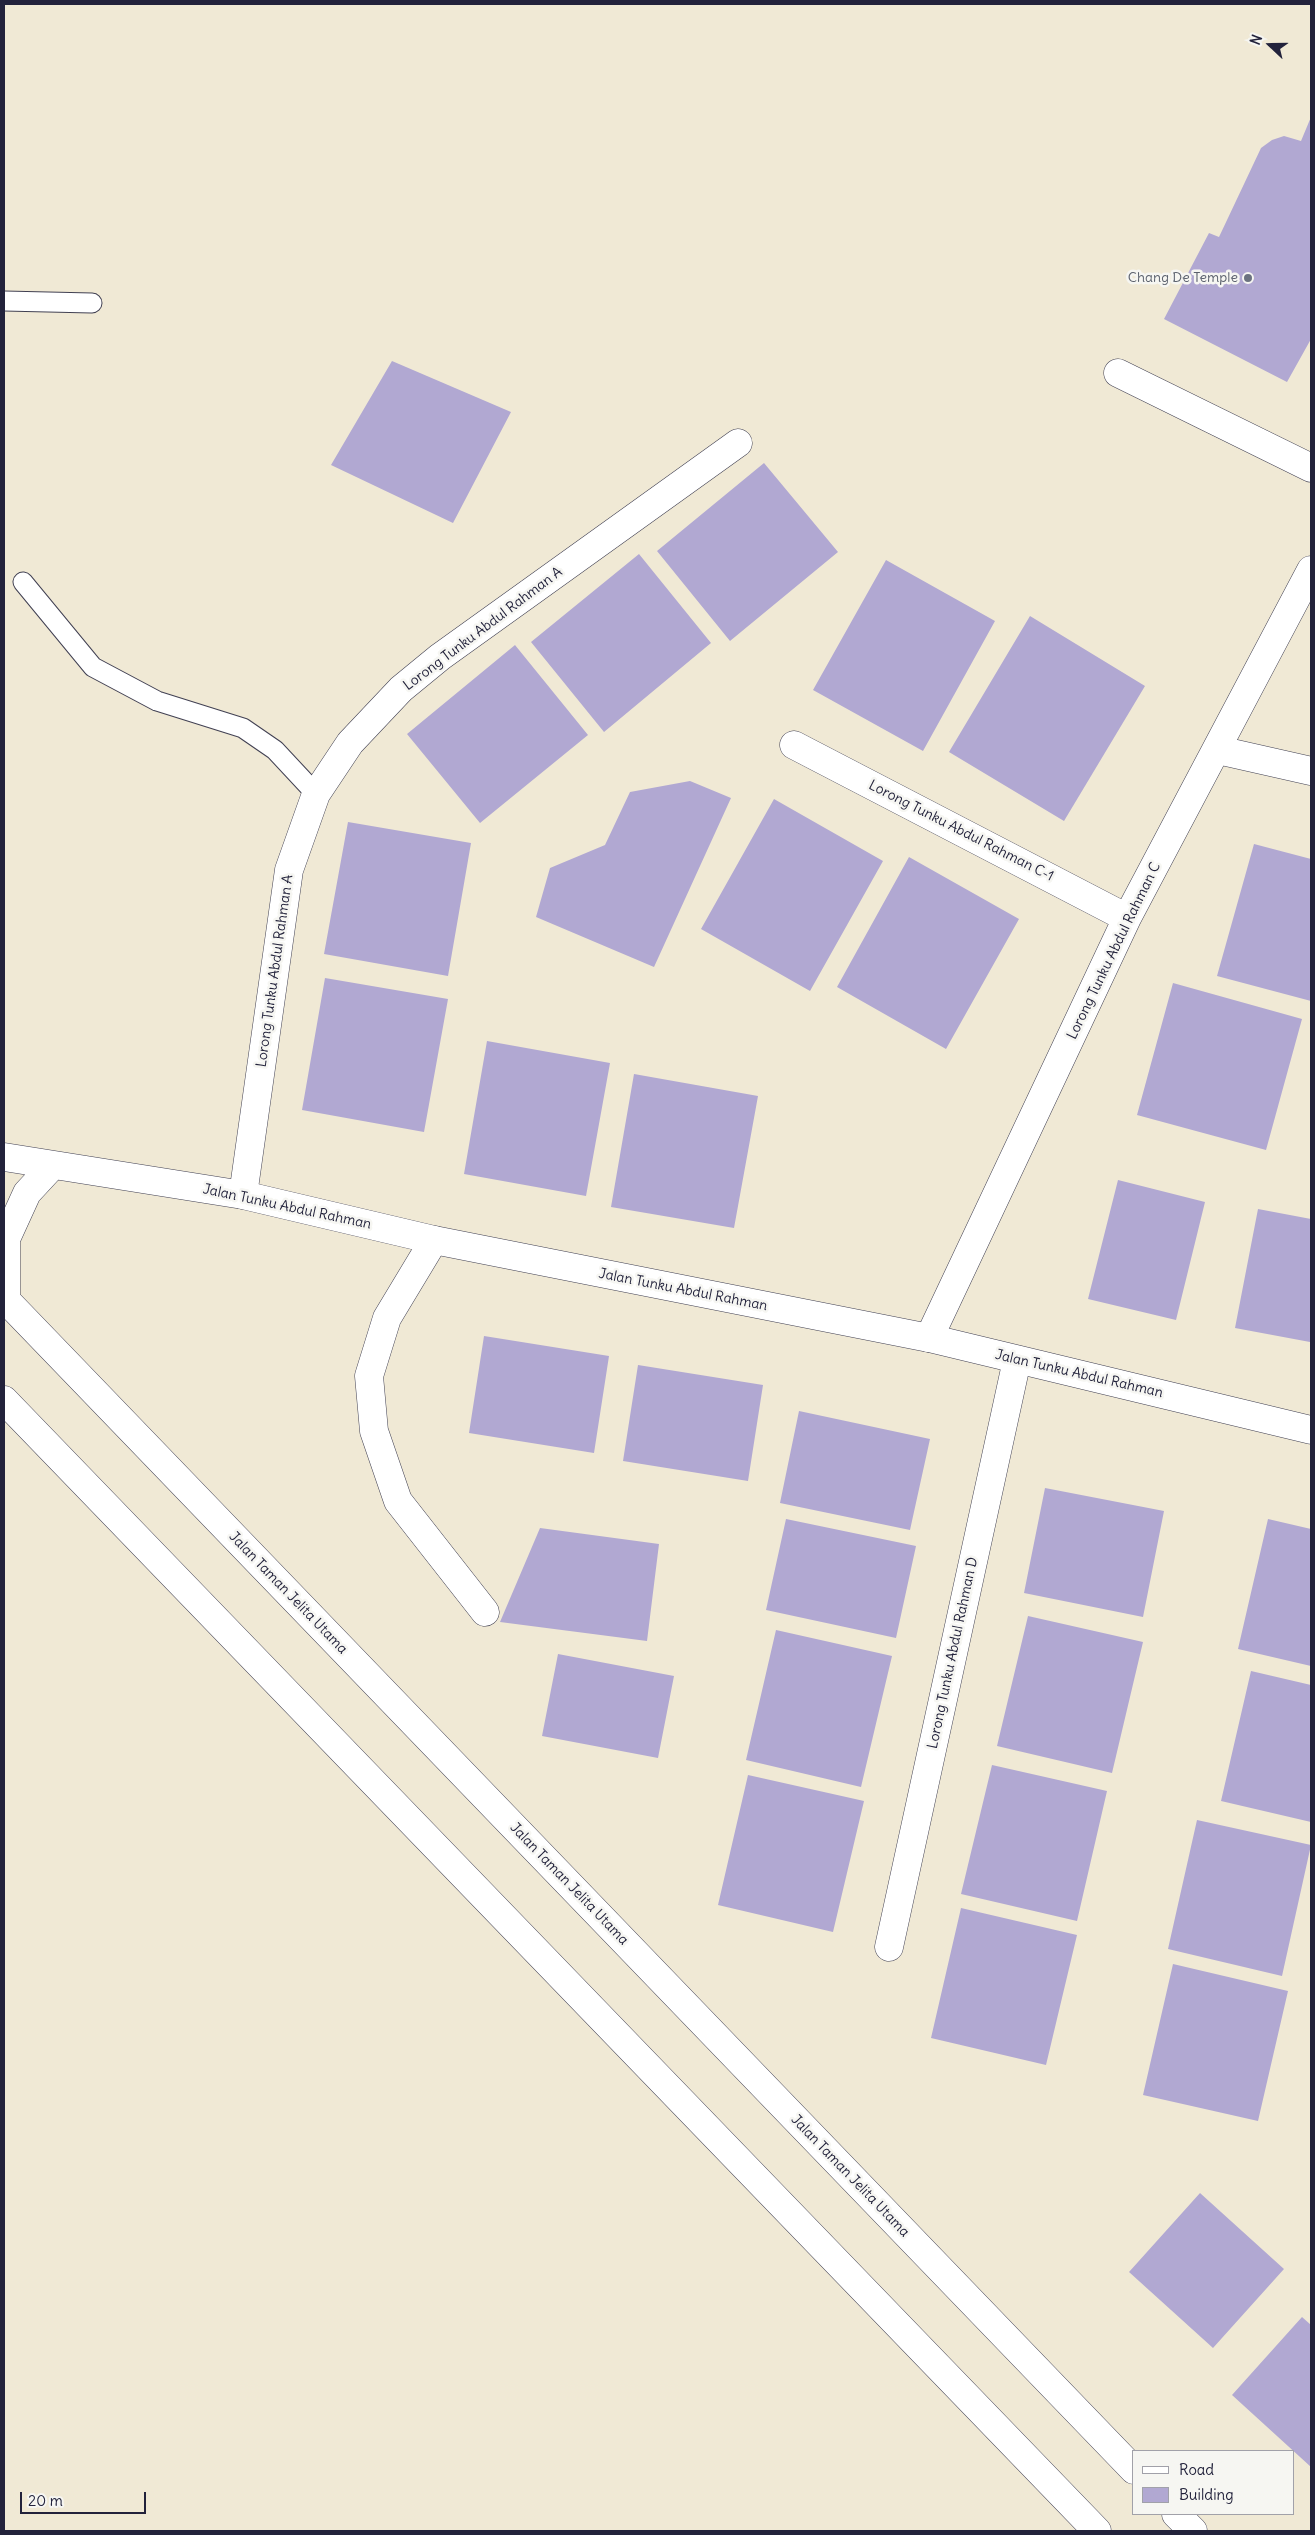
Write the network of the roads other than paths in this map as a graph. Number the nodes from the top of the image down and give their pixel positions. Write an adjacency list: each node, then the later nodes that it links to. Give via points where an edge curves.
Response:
1 (4, 301): 2 (lane)
2 (92, 303)
3 (1118, 373): 5 (street)
4 (738, 443): 11 (street, Lorong Tunku Abdul Rahman A, via 440,657 401,689 350,743)
5 (1311, 468)
6 (1311, 570): 9 (street, Lorong Tunku Abdul Rahman C)
7 (23, 582): 11 (lane, via 93,666 157,701 243,728 275,750)
8 (794, 745): 12 (street, Lorong Tunku Abdul Rahman C-1)
9 (1218, 750): 10 (street); 12 (street, Lorong Tunku Abdul Rahman C)
10 (1311, 771)
11 (316, 794): 15 (street, Lorong Tunku Abdul Rahman A, via 289,870)
12 (1127, 918): 18 (street, Lorong Tunku Abdul Rahman C)
13 (4, 1157): 14 (street, Jalan Tunku Abdul Rahman)
14 (52, 1166): 15 (street, Jalan Tunku Abdul Rahman); 17 (street, via 27,1193 6,1239)
15 (243, 1195): 16 (street, Jalan Tunku Abdul Rahman)
16 (434, 1240): 18 (street, Jalan Tunku Abdul Rahman); 22 (street, via 387,1318 370,1376 374,1431 398,1501)
17 (5, 1300): 24 (street, Jalan Taman Jelita Utama)
18 (929, 1338): 19 (street, Jalan Tunku Abdul Rahman)
19 (1018, 1360): 21 (street, Jalan Tunku Abdul Rahman); 23 (street, Lorong Tunku Abdul Rahman D)
20 (4, 1400): 26 (street)
21 (1311, 1430)
22 (486, 1612)
23 (889, 1947)
24 (1132, 2468)
25 (1177, 2515): 27 (street)
26 (1097, 2531)
27 (1193, 2531)

